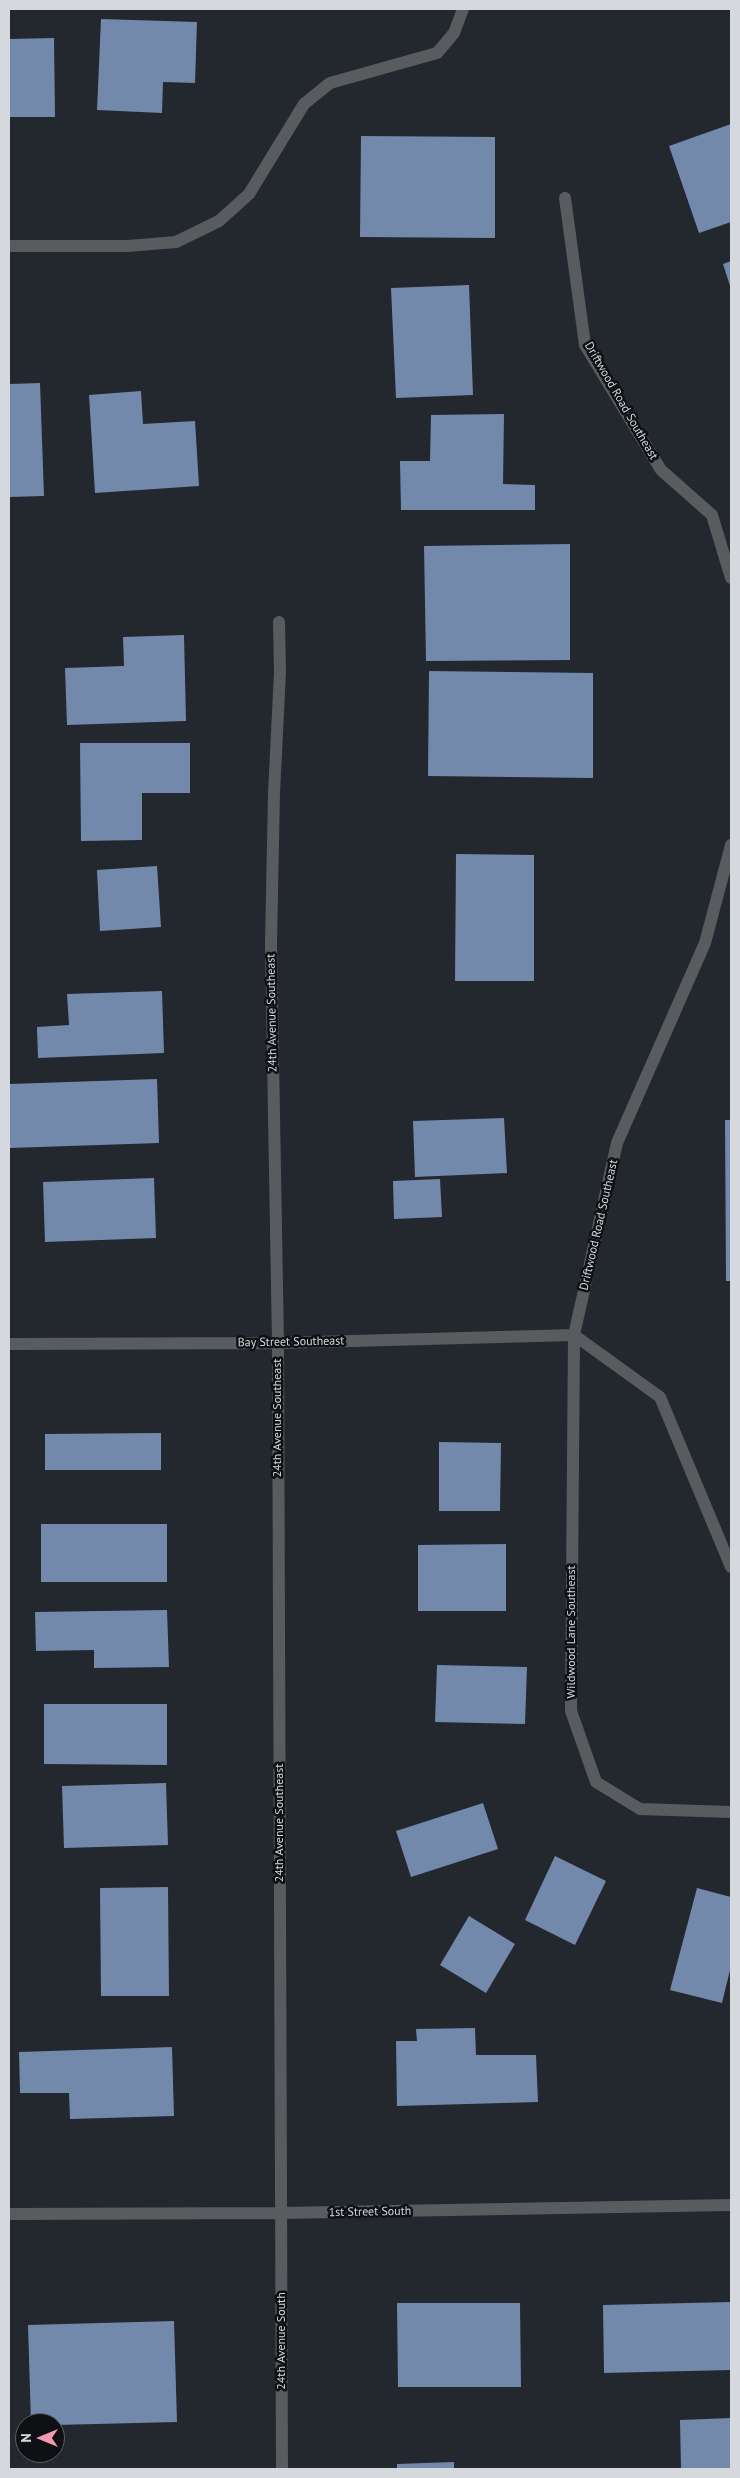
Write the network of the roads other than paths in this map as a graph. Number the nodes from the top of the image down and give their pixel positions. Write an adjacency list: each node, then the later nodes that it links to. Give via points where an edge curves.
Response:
1 (463, 9): 3 (street, via 454,33 437,53 330,83 304,104 249,194 219,221 176,242 128,246)
2 (565, 198): 4 (street, Driftwood Road Southeast, via 585,345 661,470 712,515)
3 (9, 246)
4 (731, 578)
5 (279, 622): 8 (street, 24th Avenue Southeast, via 271,943)
6 (731, 846): 7 (street, Driftwood Road Southeast, via 705,943 617,1143)
7 (574, 1335): 8 (street, Bay Street Southeast); 10 (street, via 660,1397); 11 (street, Wildwood Lane Southeast, via 571,1711 596,1782 640,1809)
8 (278, 1343): 9 (street, Bay Street Southeast); 13 (street, 24th Avenue Southeast)
9 (9, 1344)
10 (731, 1567)
11 (731, 1812)
12 (731, 2205): 13 (street, 1st Street South)
13 (281, 2213): 14 (street, 1st Street South); 15 (street, 24th Avenue South)
14 (9, 2214)
15 (282, 2469)

